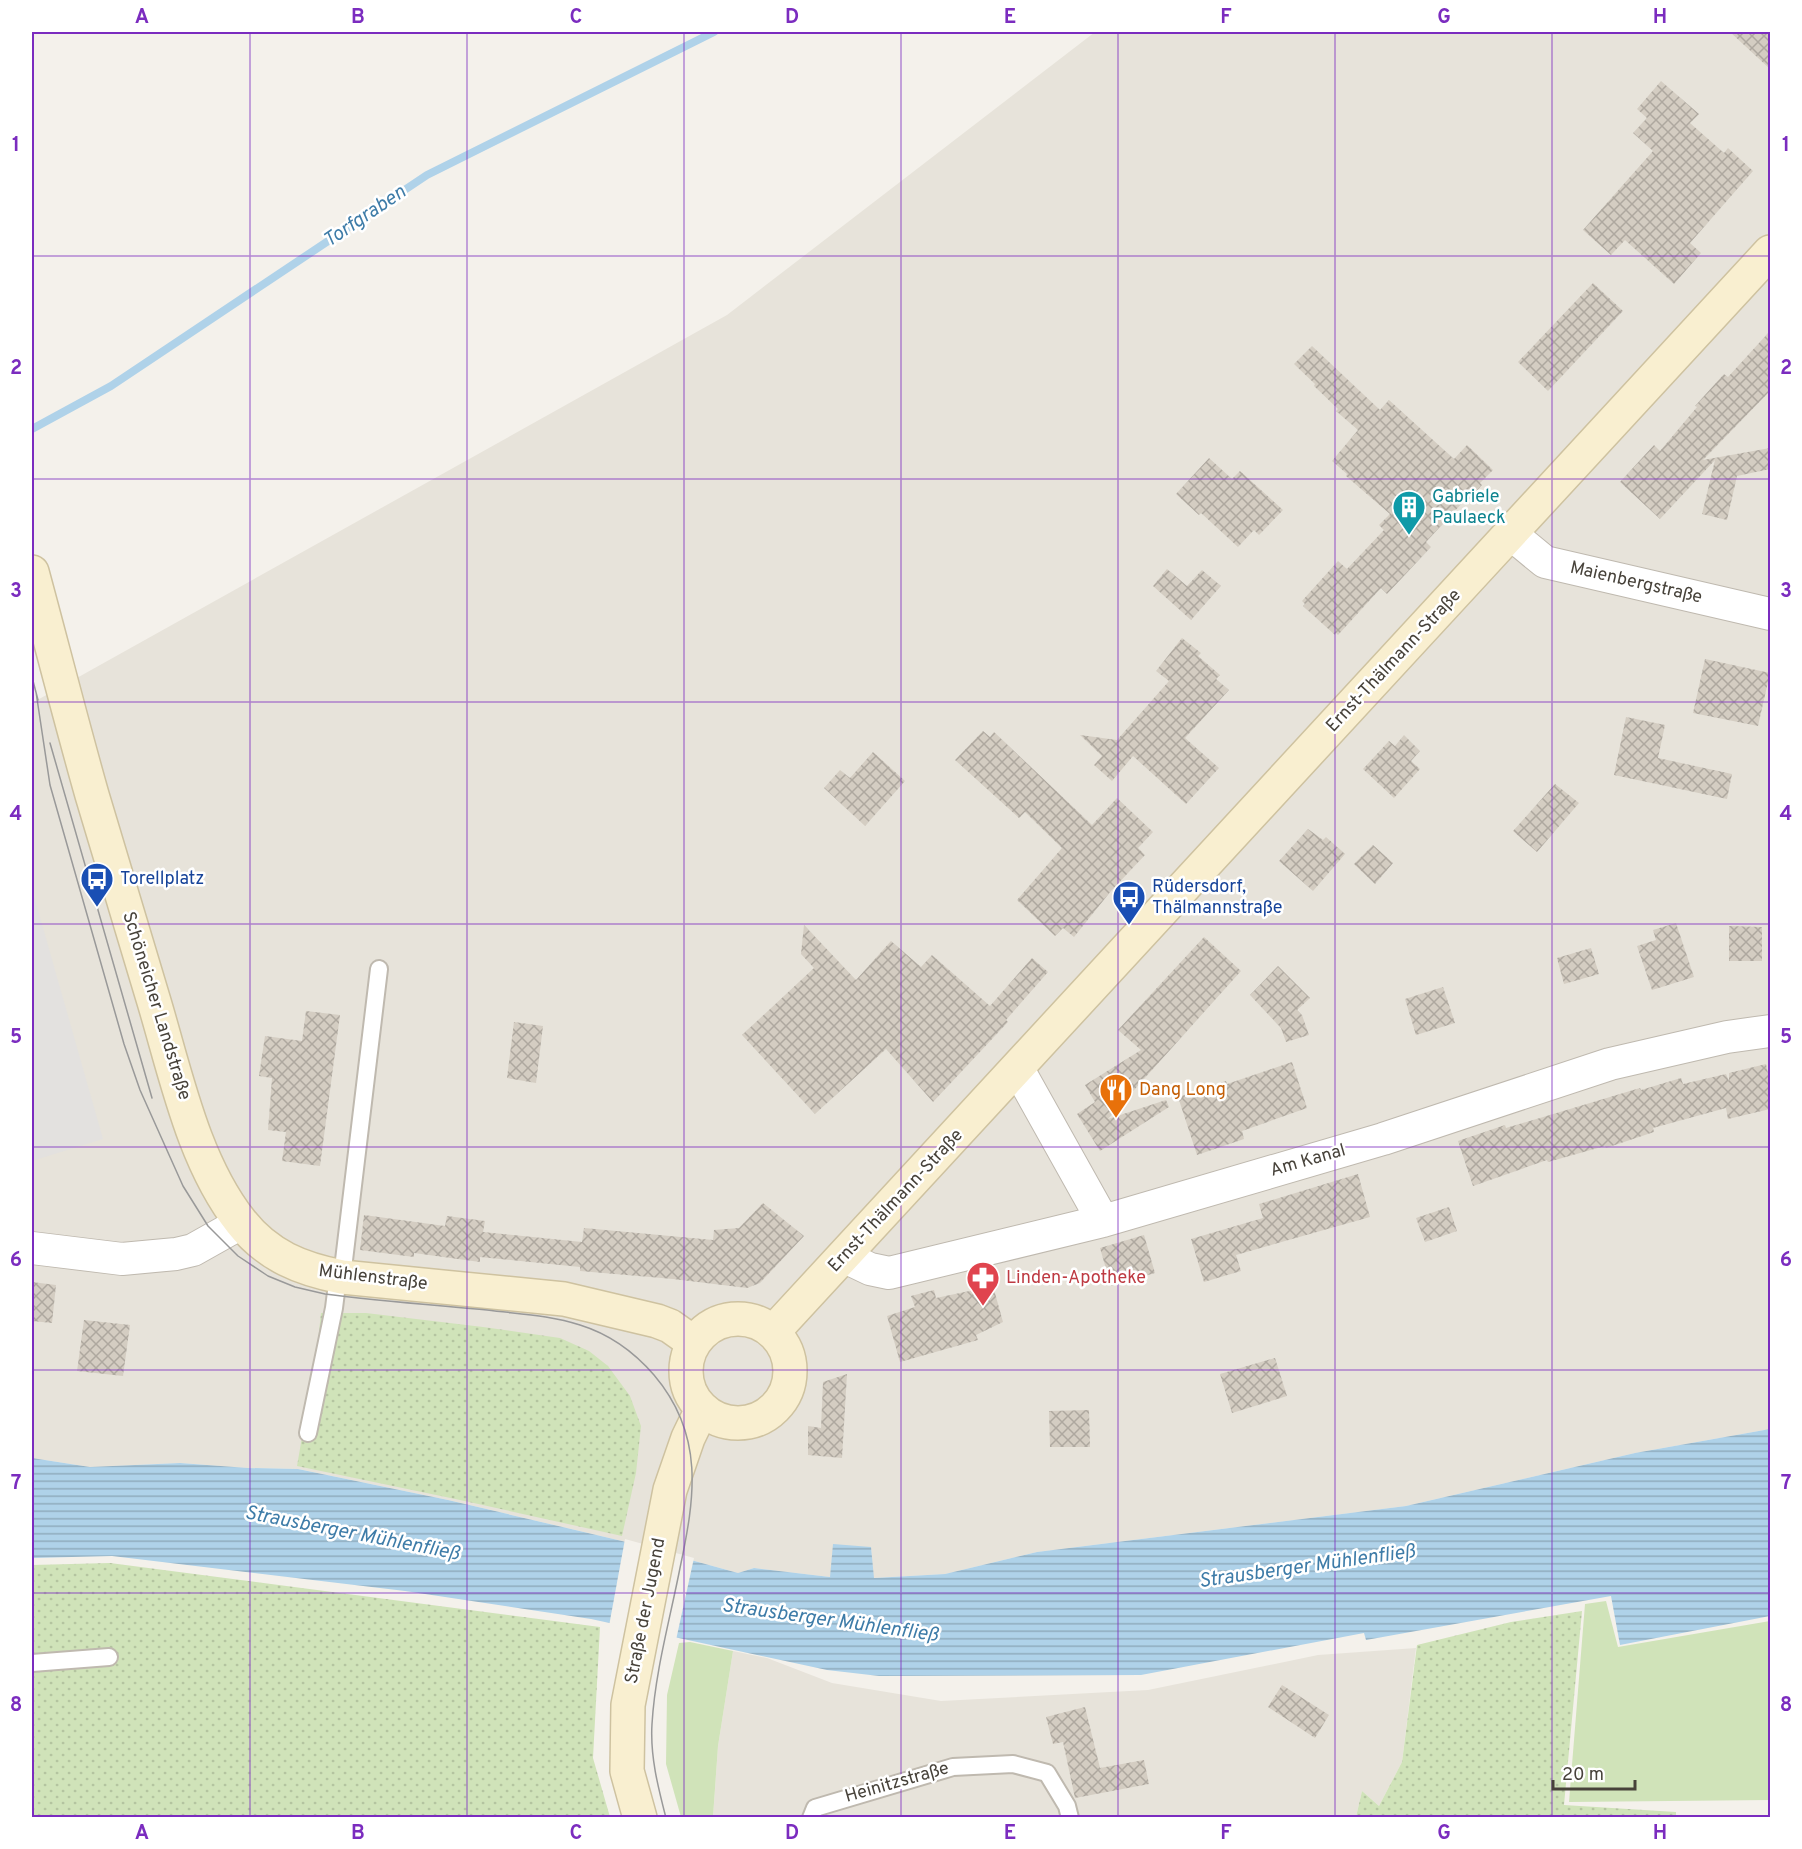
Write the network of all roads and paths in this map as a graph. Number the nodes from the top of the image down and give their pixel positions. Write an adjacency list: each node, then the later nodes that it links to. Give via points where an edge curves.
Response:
1 (1770, 252): 2 (main road, Ernst-Thälmann-Straße)
2 (1511, 534): 4 (street, Maienbergstraße, via 1545,562); 7 (main road, Ernst-Thälmann-Straße)
3 (32, 572): 9 (main road, Schöneicher Landstraße, via 92,795 196,1139 220,1194)
4 (1770, 614)
5 (379, 969): 12 (lane)
6 (1770, 1031): 8 (street, Am Kanal, via 1610,1064 1383,1139)
7 (1018, 1069): 8 (street); 11 (main road, Ernst-Thälmann-Straße)
8 (1103, 1221): 11 (street, Am Kanal, via 889,1273)
9 (241, 1223): 10 (street, via 193,1250 176,1254 122,1259); 12 (main road, Mühlenstraße, via 277,1255 302,1268)
10 (32, 1248)
11 (845, 1257): 13 (main road, Ernst-Thälmann-Straße)
12 (340, 1276): 14 (main road, Mühlenstraße, via 564,1299 657,1321); 16 (lane)
13 (773, 1332): 14 (main road, via 753,1322 731,1320 704,1332); 15 (main road, via 789,1360 790,1377 776,1406 764,1417 732,1423)
14 (694, 1343): 15 (main road, via 687,1360 687,1377 692,1395)
15 (702, 1409): 19 (main road, Straße der Jugend, via 670,1490 628,1705 627,1771)
16 (308, 1433)
17 (108, 1657): 18 (lane)
18 (32, 1663)
19 (640, 1818)
20 (812, 1818): 21 (lane, Heinitzstraße, via 815,1808 953,1767 1013,1764 1047,1773)
21 (1070, 1818)

